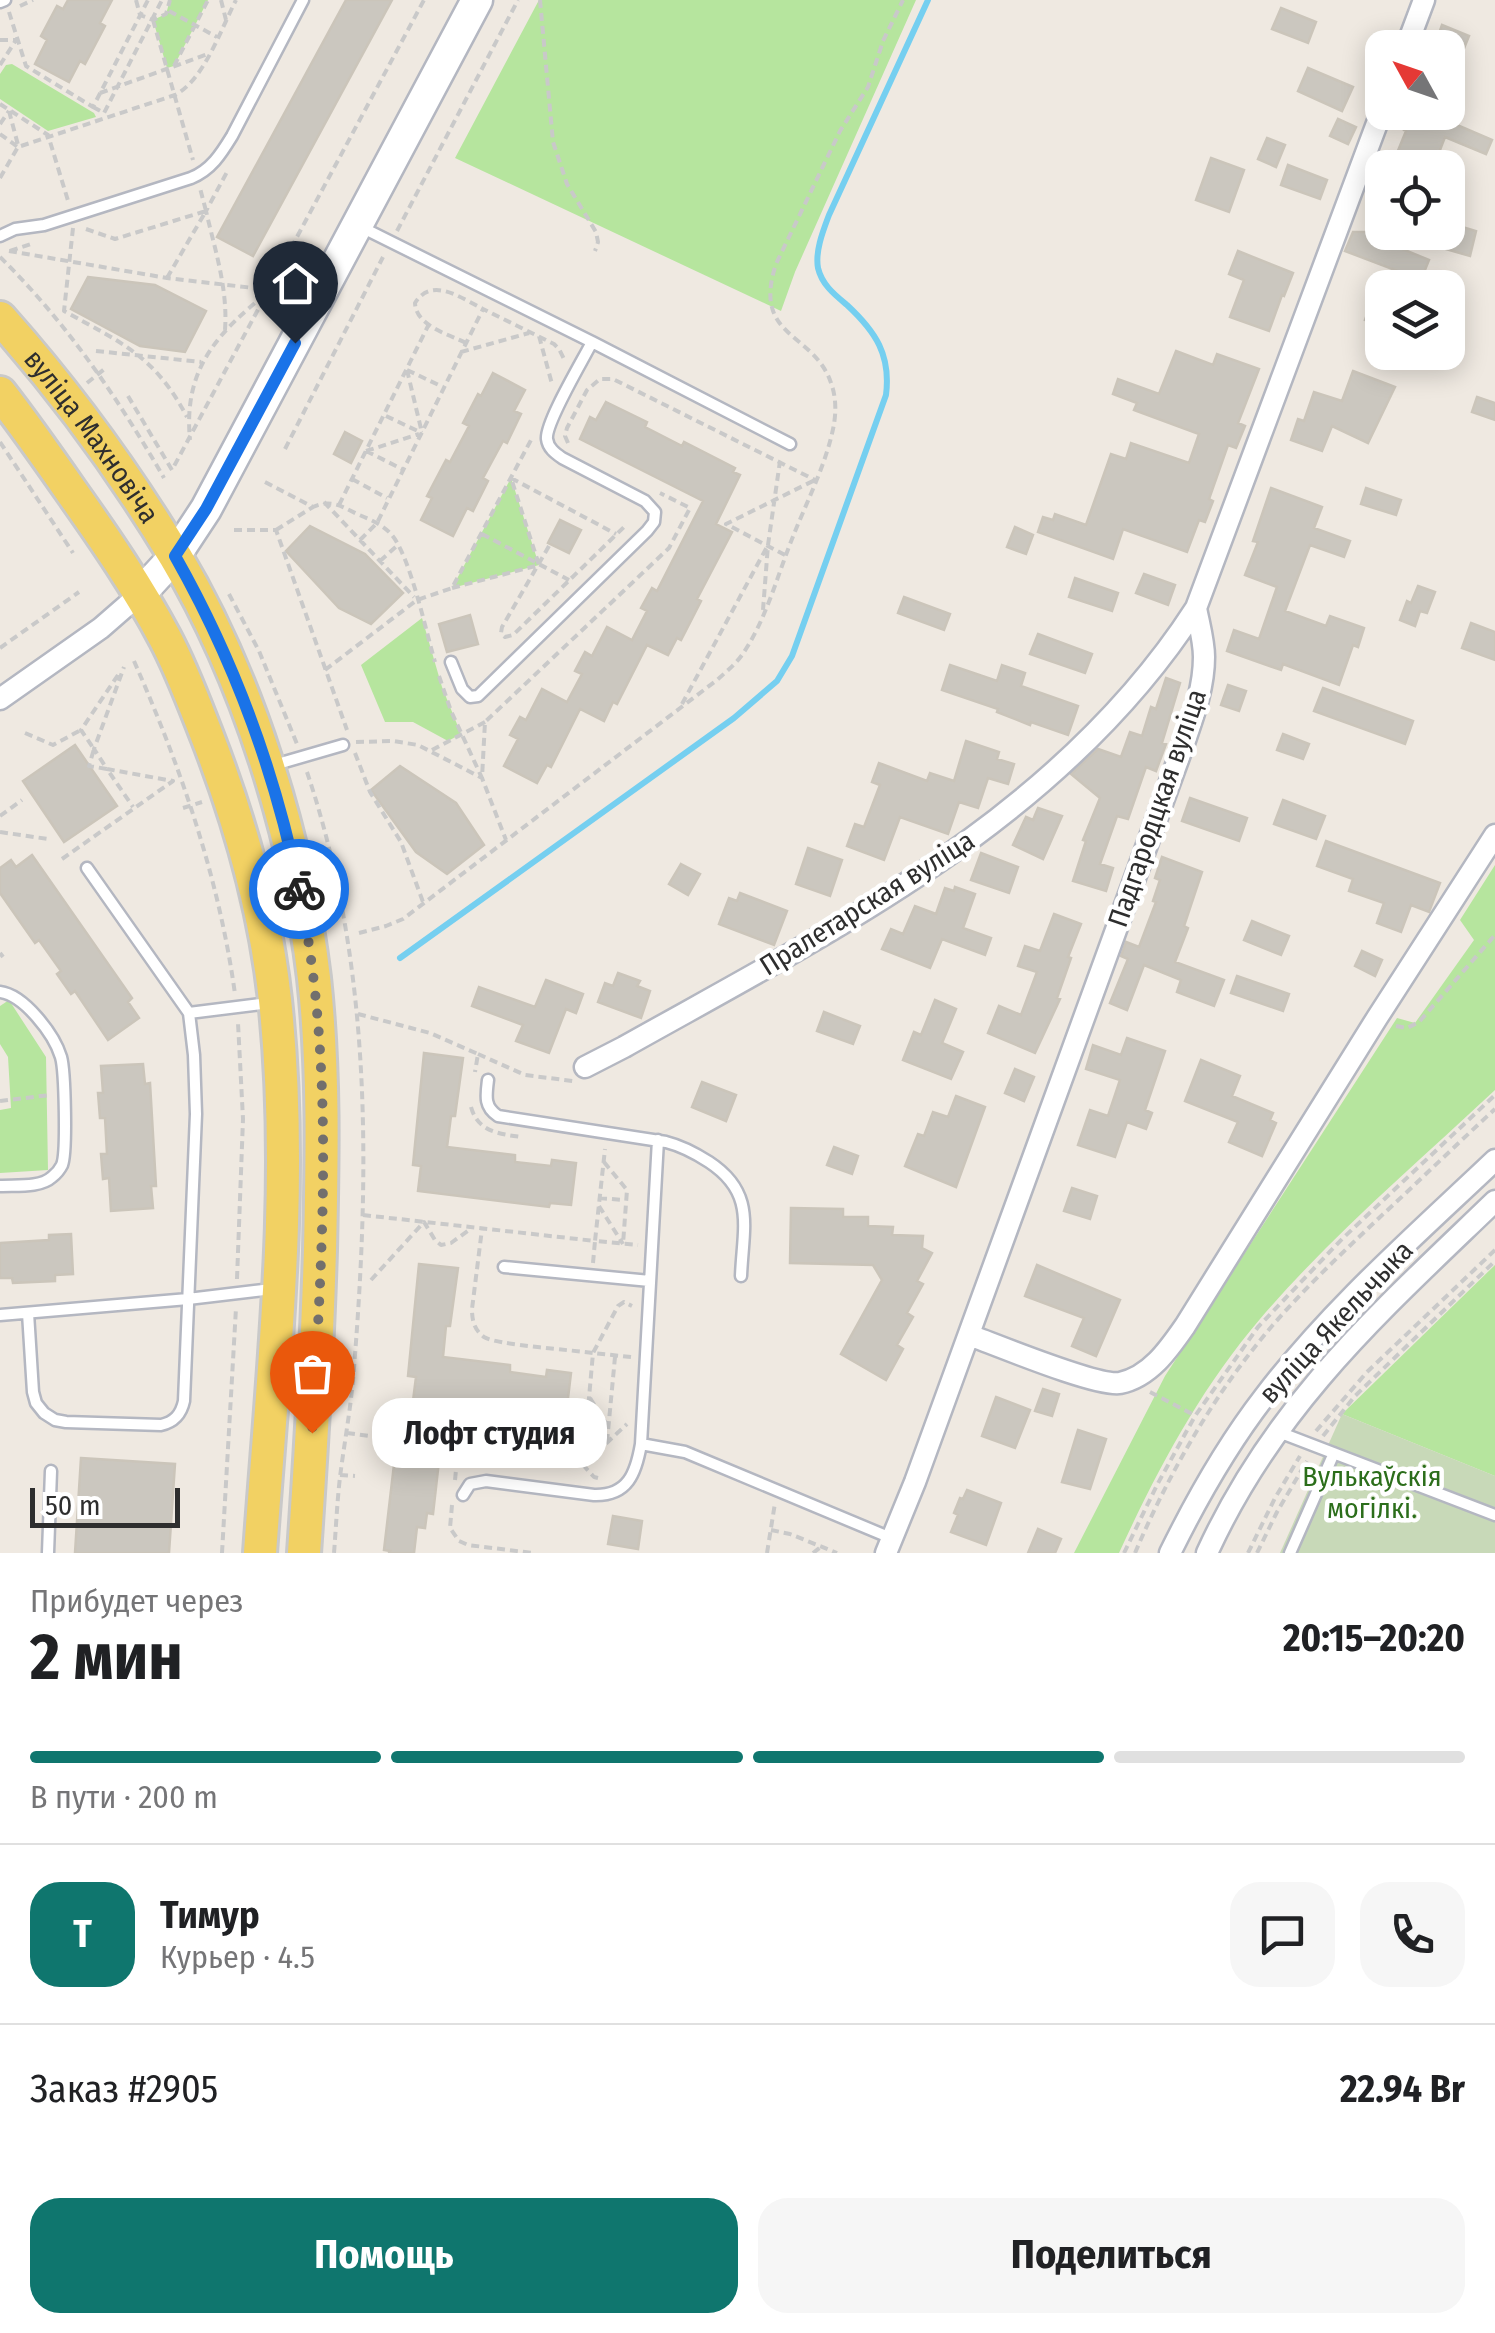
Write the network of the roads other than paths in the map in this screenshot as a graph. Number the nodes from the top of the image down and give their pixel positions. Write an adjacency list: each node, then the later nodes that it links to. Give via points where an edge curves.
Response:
1 (303, 0): 7 (lane, via 213,164 197,176)
2 (476, 0): 6 (street)
3 (1424, 0): 4 (street)
4 (1413, 30)
5 (1375, 130): 14 (street, Падгародцкая вуліца)
6 (358, 225): 9 (lane); 12 (street)
7 (0, 236)
8 (0, 318): 12 (main road, вуліца Махновіча, via 86,425)
9 (592, 342): 11 (lane); 15 (lane, via 548,428 548,442 562,458 649,504 654,522 478,696 464,692)
10 (0, 393): 13 (main road, вуліца Махновіча)
11 (790, 444)
12 (175, 556): 13 (street); 18 (main road, вуліца Махновіча, via 223,652)
13 (140, 594): 16 (street); 22 (main road, вуліца Махновіча, via 185,680 228,793 256,888)
14 (1196, 608): 24 (street, Пралетарская вуліца, via 1104,722 970,841); 37 (street, Падгародцкая вуліца, via 1204,657 1194,712)
15 (451, 662)
16 (0, 699)
17 (347, 744): 18 (lane)
18 (268, 766): 47 (main road, вуліца Махновіча, via 306,922 322,1094 319,1300)
19 (1495, 835): 37 (street, via 1177,1337 1150,1368 1112,1383)
20 (86, 868): 23 (lane)
21 (0, 992): 28 (lane, via 22,1001 55,1043 63,1065 64,1154 46,1182)
22 (275, 1002): 23 (lane); 33 (main road, вуліца Махновіча, via 283,1141)
23 (189, 1013): 34 (lane, via 196,1114)
24 (586, 1075)
25 (488, 1080): 26 (lane, via 486,1102 498,1116)
26 (658, 1140): 31 (lane, via 698,1155 737,1187); 32 (lane)
27 (1495, 1160): 48 (street, вуліца Якельчыка, via 1287,1368 1244,1425)
28 (0, 1186)
29 (1495, 1201): 38 (street, вуліца Якельчыка, via 1356,1337)
30 (504, 1267): 32 (lane)
31 (742, 1276)
32 (650, 1281): 39 (lane)
33 (278, 1288): 34 (lane); 46 (main road, вуліца Махновіча)
34 (188, 1300): 35 (lane); 35 (lane, via 182,1408 161,1425 60,1422 44,1413 33,1392)
35 (28, 1314): 36 (lane)
36 (0, 1315)
37 (969, 1335): 44 (street, Падгародцкая вуліца)
38 (1276, 1431): 40 (lane); 49 (street, вуліца Якельчыка)
39 (641, 1444): 42 (lane, via 630,1479 610,1494 486,1481); 44 (lane, via 685,1452)
40 (1334, 1453): 43 (lane); 50 (lane)
41 (51, 1471): 45 (lane)
42 (458, 1490)
43 (1495, 1514)
44 (889, 1546)
45 (48, 1553)
46 (260, 1553)
47 (304, 1553)
48 (1170, 1553)
49 (1207, 1553)
50 (1290, 1553)

